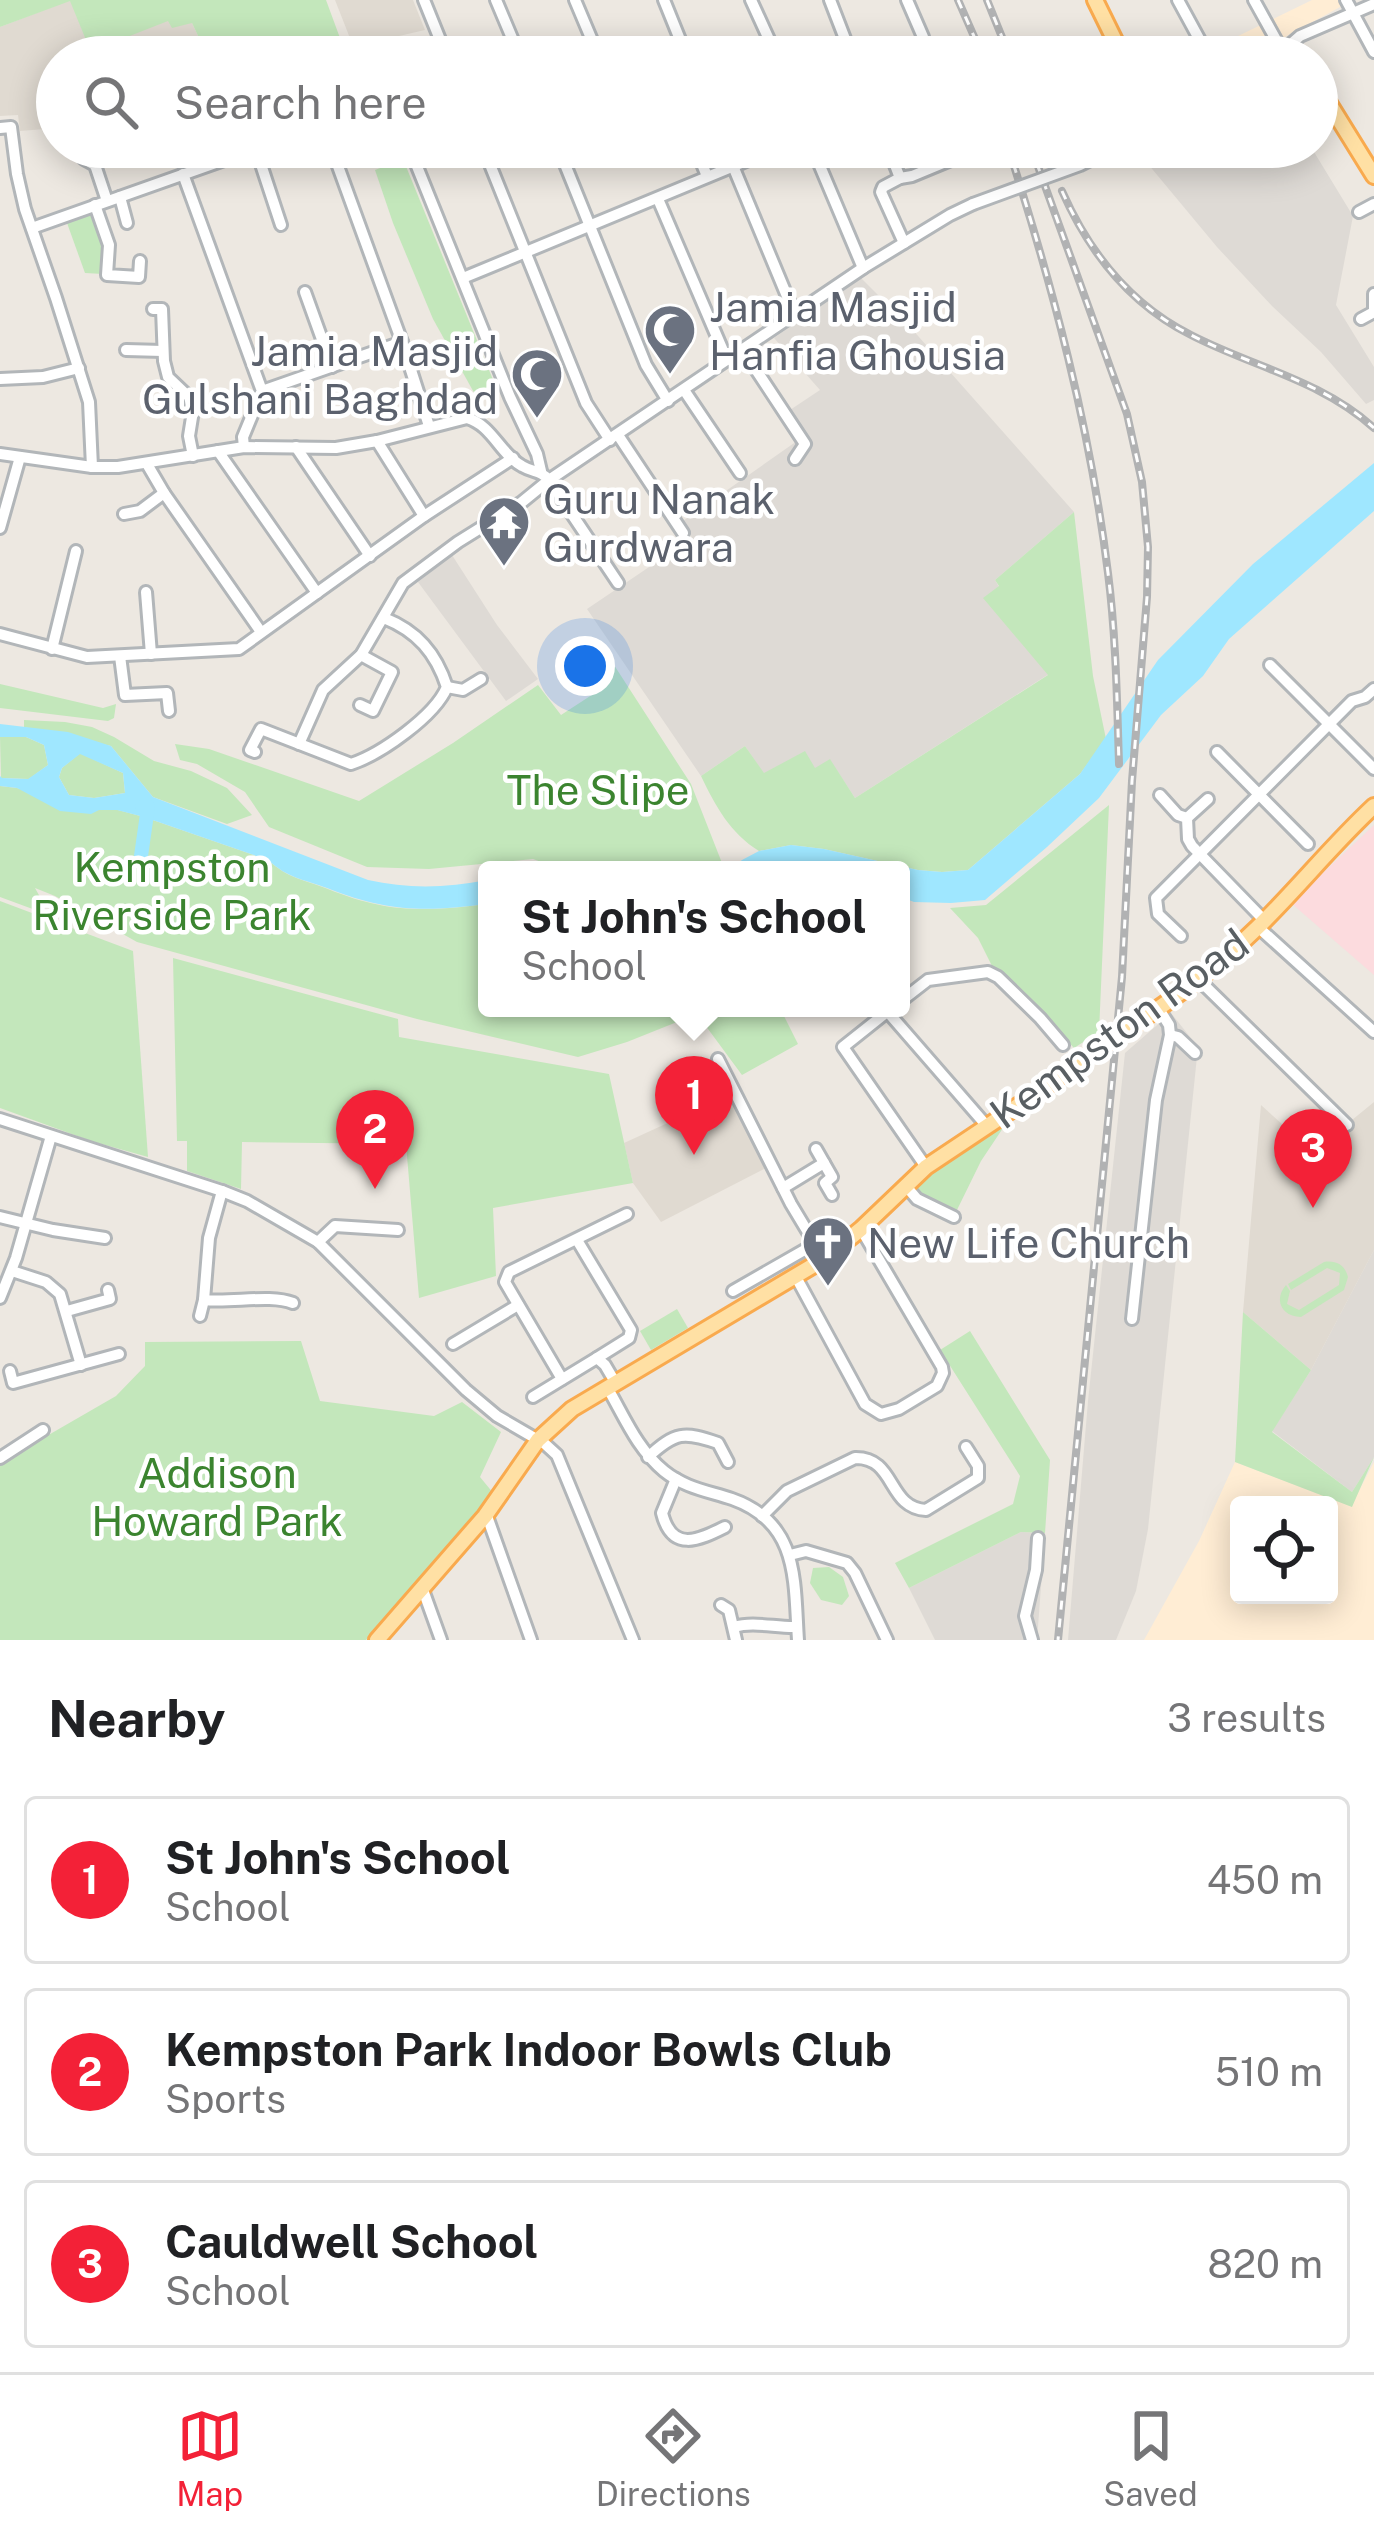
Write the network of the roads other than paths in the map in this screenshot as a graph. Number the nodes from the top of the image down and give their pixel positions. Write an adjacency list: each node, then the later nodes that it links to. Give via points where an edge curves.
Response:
1 (424, 0): 14 (street)
2 (496, 0): 15 (street)
3 (575, 0): 16 (street)
4 (664, 0): 17 (street)
5 (752, 0): 18 (street)
6 (830, 0): 19 (street)
7 (907, 0): 20 (street)
8 (1095, 0): 21 (main road)
9 (1178, 0): 22 (street)
10 (1254, 0): 23 (street)
11 (1346, 0): 13 (street)
12 (1374, 4): 13 (street)
13 (1353, 14): 24 (street); 25 (street)
14 (439, 36)
15 (511, 36)
16 (590, 36)
17 (679, 36)
18 (768, 36)
19 (844, 36)
20 (922, 36)
21 (1113, 36)
22 (1198, 36)
23 (1274, 36)
24 (1300, 36)
25 (1374, 52)
26 (1338, 118): 46 (main road)
27 (0, 128): 42 (street, via 11,127)
28 (92, 168): 49 (street)
29 (200, 168): 43 (street)
30 (264, 168): 53 (street)
31 (339, 168): 66 (street)
32 (418, 168): 60 (street)
33 (491, 168): 57 (street)
34 (569, 168): 54 (street)
35 (704, 168): 45 (street)
36 (728, 168): 45 (street)
37 (734, 168): 64 (street)
38 (821, 168): 59 (street)
39 (896, 168): 47 (street)
40 (932, 168): 47 (street)
41 (1072, 168): 56 (street, bridge, via 973,204)
42 (17, 174): 44 (street); 55 (street)
43 (183, 174): 49 (street); 75 (street)
44 (0, 176)
45 (707, 176): 48 (street)
46 (1374, 176)
47 (900, 178): 56 (street, via 881,192)
48 (658, 199): 54 (street); 70 (street)
49 (107, 201): 52 (street); 55 (street); 58 (street, via 106,274 139,277)
50 (1374, 204): 51 (street)
51 (1360, 212)
52 (127, 223)
53 (281, 225)
54 (589, 226): 57 (street); 76 (street)
55 (32, 228): 72 (street)
56 (904, 243): 59 (street)
57 (525, 252): 60 (street); 78 (street, via 586,403)
58 (140, 261)
59 (863, 268): 64 (street)
60 (463, 278): 80 (street)
61 (305, 292): 71 (street)
62 (1374, 295): 65 (street, via 1374,312)
63 (158, 309): 69 (street)
64 (794, 313): 68 (street)
65 (1361, 319)
66 (402, 342): 71 (street); 77 (street)
67 (126, 350): 69 (street)
68 (743, 350): 70 (street); 88 (street, via 806,444)
69 (164, 351): 85 (street, via 168,377 193,411)
70 (727, 360): 74 (street)
71 (332, 367): 75 (street)
72 (79, 368): 73 (street); 90 (street)
73 (0, 379)
74 (684, 390): 76 (street); 91 (street)
75 (262, 391): 81 (street)
76 (668, 401): 78 (street)
77 (429, 426): 79 (street); 87 (street, via 474,419)
78 (614, 438): 92 (street); 97 (street)
79 (377, 441): 82 (street); 95 (street)
80 (531, 446): 87 (street); 92 (street)
81 (244, 447): 82 (street); 83 (street)
82 (296, 447): 99 (street)
83 (218, 451): 85 (street); 102 (street)
84 (0, 454): 86 (street)
85 (193, 456): 89 (street)
86 (20, 457): 90 (street); 96 (street)
87 (512, 457): 92 (street); 95 (street)
88 (795, 458)
89 (147, 464): 90 (street); 93 (street)
90 (92, 467)
91 (740, 473)
92 (545, 476): 100 (street); 103 (street, via 522,502 411,575)
93 (164, 493): 94 (street); 104 (street)
94 (124, 514)
95 (424, 516): 99 (street)
96 (0, 528)
97 (683, 533)
98 (76, 551): 106 (street)
99 (370, 556): 102 (street)
100 (618, 583)
101 (146, 592): 107 (street)
102 (316, 593): 104 (street)
103 (384, 618): 108 (street); 112 (street, via 409,628 439,661)
104 (262, 632): 107 (street, via 239,650)
105 (0, 634): 106 (street)
106 (52, 649): 109 (street)
107 (151, 654): 109 (street)
108 (361, 655): 114 (street, via 392,672 373,711); 117 (street, via 323,690)
109 (120, 656): 115 (street, via 125,695 167,693)
110 (1270, 665): 116 (street)
111 (481, 679): 112 (street, via 463,690)
112 (447, 687): 117 (street, via 435,709 359,762)
113 (1374, 688): 116 (street)
114 (360, 705)
115 (169, 712)
116 (1328, 725): 120 (street); 121 (street)
117 (299, 745): 118 (street, via 261,729)
118 (255, 752)
119 (1217, 752): 121 (street)
120 (1374, 769)
121 (1260, 794): 126 (street); 127 (street)
122 (1160, 795): 125 (street)
123 (1208, 799): 125 (street)
124 (1374, 806): 128 (main road, Kempston Road)
125 (1187, 818): 127 (street)
126 (1308, 844)
127 (1199, 854): 128 (street); 129 (street, via 1156,898 1158,914)
128 (1259, 922): 130 (main road, Kempston Road); 135 (street)
129 (1181, 936)
130 (1198, 979): 132 (main road, Kempston Road); 142 (street)
131 (910, 994): 137 (street, via 928,980 988,972)
132 (1159, 1009): 136 (street); 141 (main road, Kempston Road, bridge)
133 (879, 1017): 146 (street, via 843,1048)
134 (895, 1017): 141 (street)
135 (1374, 1031)
136 (1170, 1035): 138 (street); 172 (street)
137 (1063, 1045)
138 (1195, 1053)
139 (718, 1059): 148 (street)
140 (0, 1119): 143 (street)
141 (986, 1125): 146 (main road, Kempston Road)
142 (1347, 1125)
143 (51, 1136): 149 (street); 154 (street)
144 (816, 1150): 145 (street)
145 (824, 1163): 148 (street); 150 (street)
146 (926, 1166): 147 (main road, Kempston Road)
147 (904, 1185): 152 (street); 155 (main road, Kempston Road)
148 (784, 1188): 160 (street)
149 (222, 1191): 159 (street); 167 (street)
150 (832, 1195)
151 (0, 1217): 154 (street)
152 (954, 1217)
153 (624, 1220): 158 (street)
154 (26, 1224): 157 (street); 162 (street)
155 (861, 1229): 161 (main road, Kempston Road); 163 (street, via 942,1367 937,1386 890,1414 873,1412)
156 (398, 1230): 159 (street, via 335,1226)
157 (105, 1238)
158 (577, 1240): 169 (street, via 508,1272); 175 (street, via 631,1330)
159 (318, 1242): 182 (street, via 466,1390)
160 (815, 1244): 161 (street); 165 (street)
161 (824, 1259): 163 (main road, Kempston Road)
162 (12, 1270): 166 (street); 170 (street, via 53,1287)
163 (796, 1277): 179 (main road, Kempston Road)
164 (108, 1290): 170 (street, via 110,1299)
165 (733, 1292)
166 (0, 1298)
167 (204, 1300): 168 (street); 171 (street)
168 (293, 1303)
169 (518, 1305): 173 (street); 178 (street)
170 (67, 1311): 176 (street)
171 (200, 1316)
172 (1132, 1319)
173 (453, 1344)
174 (119, 1354): 176 (street)
175 (597, 1358): 178 (street); 179 (street)
176 (81, 1365): 177 (street, via 13,1383)
177 (10, 1371)
178 (562, 1379): 180 (street)
179 (611, 1384): 182 (main road, Kempston Road); 183 (street)
180 (532, 1397)
181 (43, 1430): 186 (street)
182 (538, 1440): 188 (main road, Kempston Road); 200 (street, via 557,1455)
183 (648, 1456): 184 (street, via 670,1437 688,1434 713,1441); 187 (street)
184 (722, 1456)
185 (968, 1456): 189 (street, via 979,1473 974,1483 926,1510 905,1504 880,1465 864,1457 787,1491)
186 (0, 1458)
187 (676, 1480): 189 (street); 190 (street, via 662,1514 669,1531 693,1541)
188 (485, 1516): 193 (main road, Kempston Road); 199 (street)
189 (762, 1516): 192 (street)
190 (725, 1527)
191 (1038, 1538): 202 (street, via 1025,1616)
192 (790, 1555): 196 (street); 201 (street, via 806,1551 847,1563)
193 (422, 1590): 197 (main road, Kempston Road); 198 (street)
194 (718, 1602): 195 (street)
195 (735, 1634): 196 (street, via 752,1623)
196 (797, 1634)
197 (376, 1640)
198 (441, 1640)
199 (531, 1640)
200 (633, 1640)
201 (887, 1640)
202 (1032, 1640)

